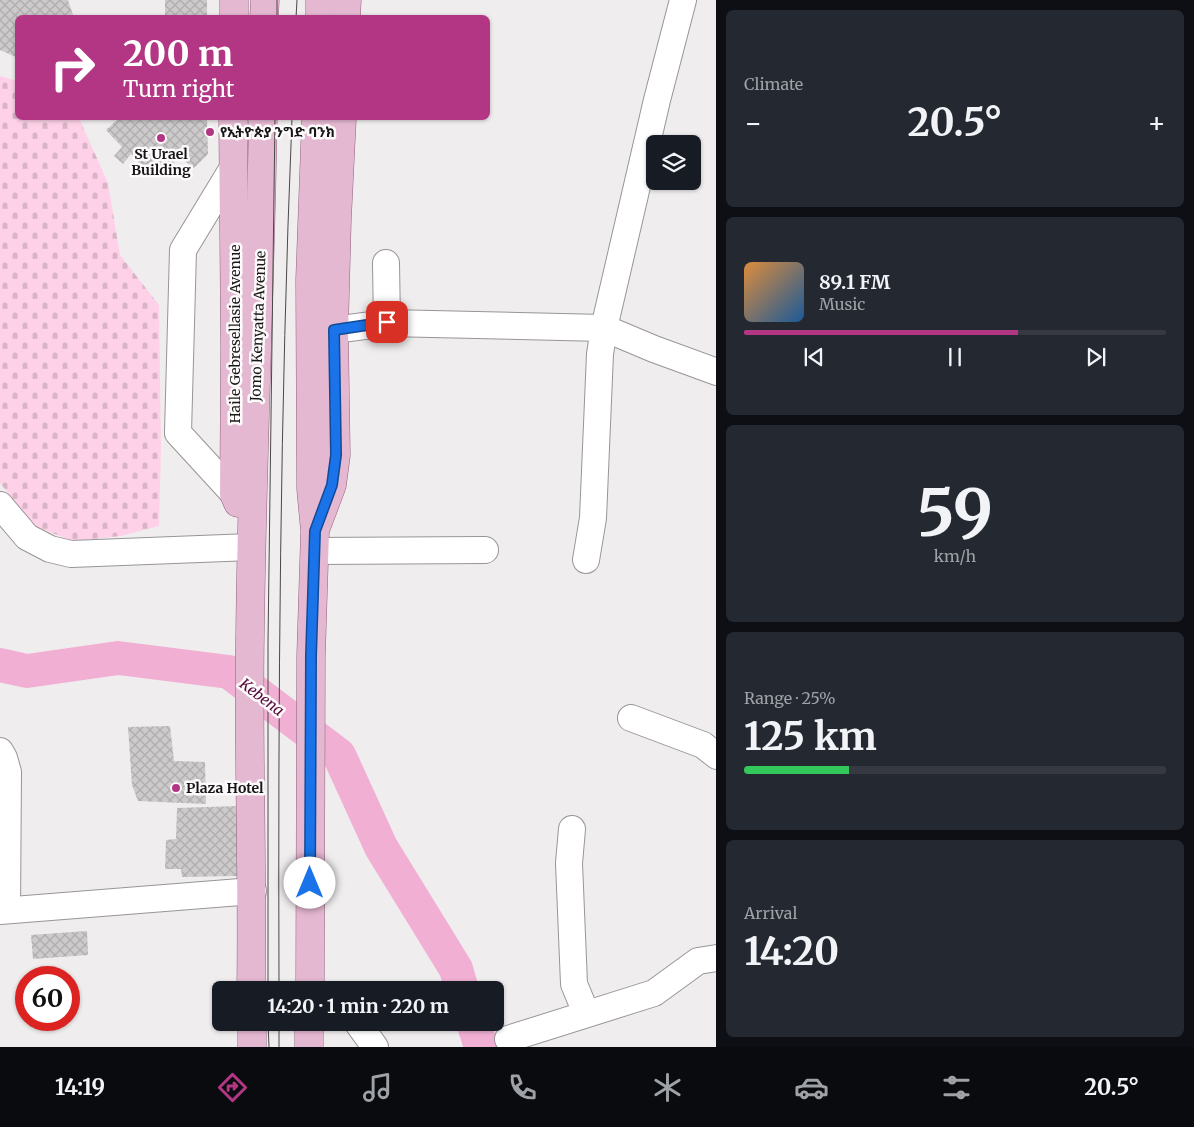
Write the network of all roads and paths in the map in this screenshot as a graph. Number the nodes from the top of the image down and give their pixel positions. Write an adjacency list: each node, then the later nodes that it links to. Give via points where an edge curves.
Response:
1 (234, 0): 6 (main road)
2 (264, 0): 7 (main road)
3 (320, 0): 8 (main road)
4 (347, 0): 9 (main road)
5 (683, 0): 17 (street)
6 (234, 15)
7 (264, 15)
8 (320, 15)
9 (346, 15)
10 (233, 120): 14 (main road, Haile Gebresellasie Avenue)
11 (263, 120): 22 (main road, Jomo Kenyatta Avenue)
12 (316, 120): 23 (main road, via 310,280)
13 (342, 120): 18 (main road)
14 (234, 166): 20 (main road, Haile Gebresellasie Avenue); 20 (street, via 183,250 178,432)
15 (386, 262): 16 (street)
16 (387, 322): 17 (street); 18 (street)
17 (604, 328): 19 (street); 25 (street, via 593,518)
18 (334, 330): 23 (main road, via 336,455 332,485)
19 (716, 372)
20 (234, 494): 22 (main road, Haile Gebresellasie Avenue)
21 (0, 505): 22 (street, via 27,537 50,549 71,554)
22 (252, 540): 30 (main road, Jomo Kenyatta Avenue, via 249,758)
23 (314, 541): 24 (street); 34 (main road)
24 (485, 550)
25 (586, 560)
26 (631, 718): 28 (street, via 703,745)
27 (0, 751): 31 (street, via 8,772)
28 (716, 756)
29 (572, 829): 35 (street, via 569,863 574,984)
30 (253, 891): 31 (street); 33 (main road)
31 (3, 911)
32 (716, 958): 35 (street, via 698,961 654,992)
33 (252, 981)
34 (310, 981)
35 (586, 1013): 39 (street)
36 (252, 1031): 40 (main road)
37 (309, 1031): 41 (main road)
38 (363, 1031): 42 (street)
39 (508, 1038)
40 (252, 1047)
41 (309, 1047)
42 (375, 1047)

